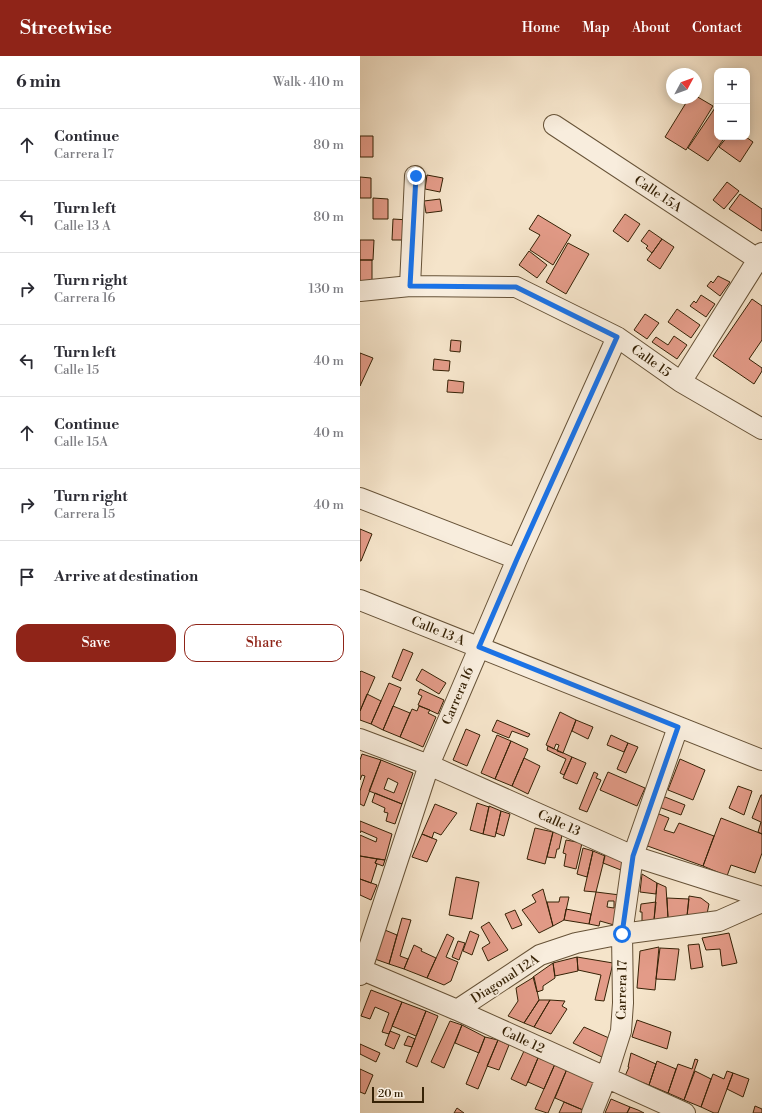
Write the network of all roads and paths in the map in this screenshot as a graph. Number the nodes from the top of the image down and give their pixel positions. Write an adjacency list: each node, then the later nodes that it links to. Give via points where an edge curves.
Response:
1 (554, 125): 3 (street, Calle 15A)
2 (416, 176): 4 (street)
3 (760, 258): 7 (street)
4 (410, 286): 5 (street); 6 (street, Calle 15, via 516,287)
5 (360, 291)
6 (617, 337): 7 (street, Calle 15); 10 (street, Carrera 16)
7 (681, 382): 8 (street, Calle 15)
8 (762, 429)
9 (360, 498): 10 (street)
10 (517, 559): 12 (street, Carrera 16)
11 (360, 600): 12 (street, Calle 13 A)
12 (479, 647): 13 (street, Calle 13 A); 16 (street, Carrera 16)
13 (678, 727): 15 (street, Calle 13 A); 17 (street, Carrera 17)
14 (360, 739): 16 (street, Calle 13)
15 (762, 760)
16 (428, 765): 17 (street, Calle 13); 21 (street, Carrera 16)
17 (633, 856): 18 (street, Calle 13); 20 (street, Carrera 17)
18 (762, 897)
19 (762, 902): 20 (street, Diagonal 12A, via 719,921)
20 (622, 934): 22 (street, Diagonal 12A, via 576,943 540,955); 23 (street, Carrera 17, via 621,1031)
21 (360, 971): 22 (street, Calle 12)
22 (458, 1010): 23 (street, Calle 12)
23 (606, 1078): 24 (street, Carrera 17); 25 (street, Calle 12)
24 (592, 1113)
25 (685, 1113)

